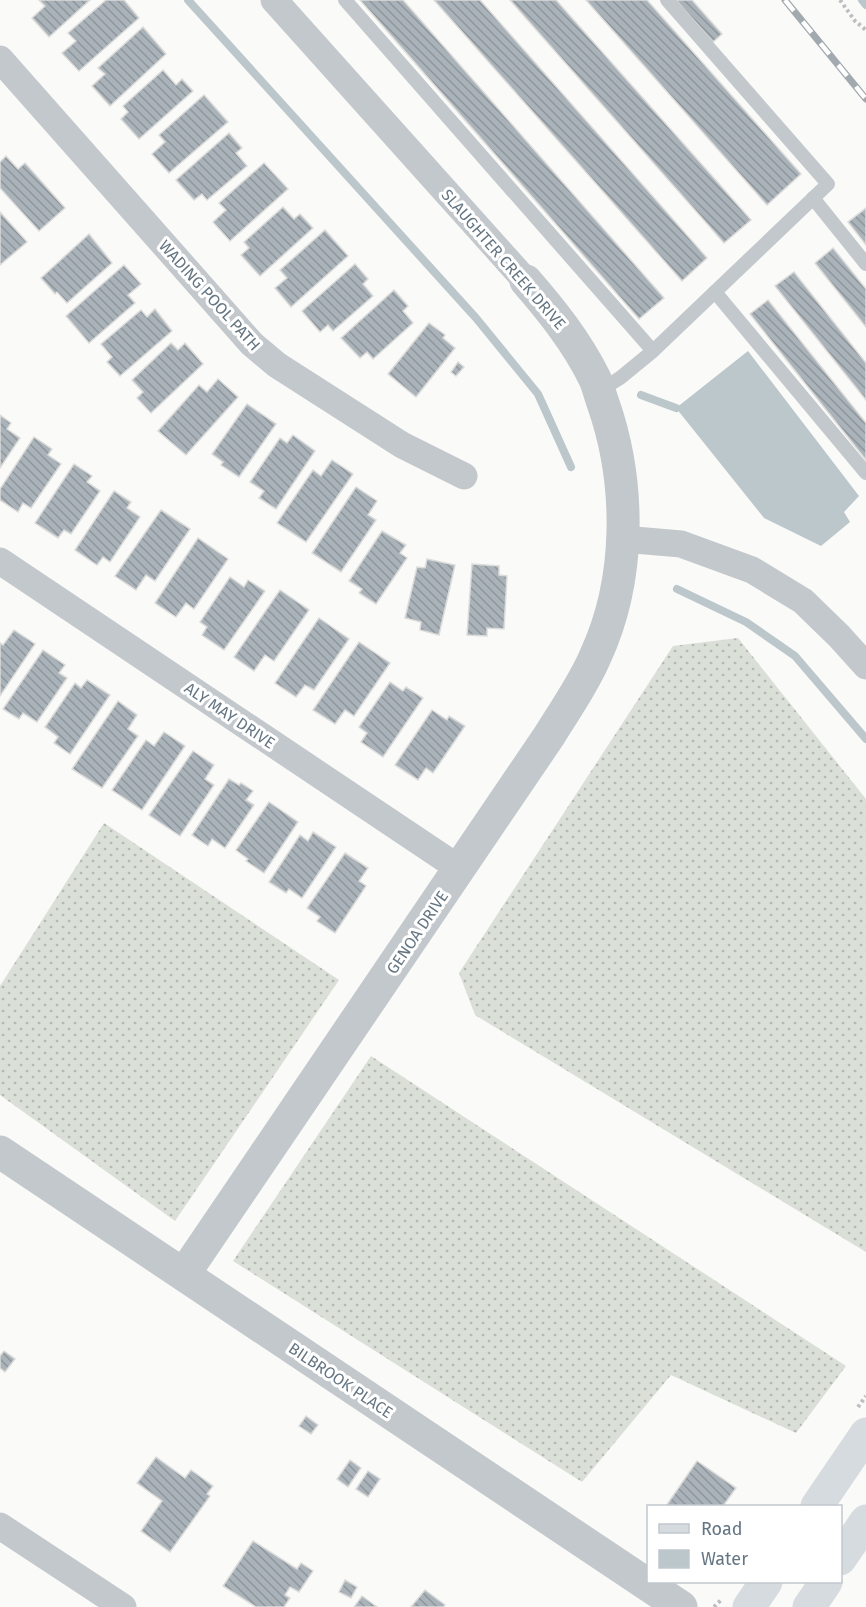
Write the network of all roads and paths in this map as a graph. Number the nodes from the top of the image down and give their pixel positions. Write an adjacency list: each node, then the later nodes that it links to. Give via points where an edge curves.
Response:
1 (274, 0): 9 (street, SLAUGHTER CREEK DRIVE)
2 (345, 0): 11 (lane)
3 (667, 0): 7 (lane, via 828,184)
4 (840, 0): 5 (path)
5 (866, 30)
6 (6, 77): 14 (street, WADING POOL PATH, via 252,344 277,365 402,445)
7 (813, 198): 8 (lane); 10 (lane)
8 (866, 264)
9 (526, 281): 12 (street, SLAUGHTER CREEK DRIVE, via 562,324)
10 (715, 292): 11 (lane); 13 (lane)
11 (653, 351): 12 (lane)
12 (598, 391): 15 (street, SLAUGHTER CREEK DRIVE, via 617,458)
13 (866, 473)
14 (464, 476)
15 (623, 539): 17 (street, via 681,544 752,570 803,601); 18 (street, GENOA DRIVE, via 618,582 596,656)
16 (0, 561): 18 (street, ALY MAY DRIVE)
17 (866, 666)
18 (460, 869): 20 (street, GENOA DRIVE)
19 (0, 1152): 20 (street, BILBROOK PLACE)
20 (184, 1274): 29 (street, BILBROOK PLACE)
21 (866, 1434): 22 (main road)
22 (818, 1505)
23 (866, 1521): 25 (main road)
24 (0, 1526): 28 (street)
25 (842, 1556)
26 (765, 1583): 30 (main road)
27 (825, 1583): 31 (main road)
28 (123, 1607)
29 (681, 1607)
30 (749, 1607)
31 (808, 1607)

